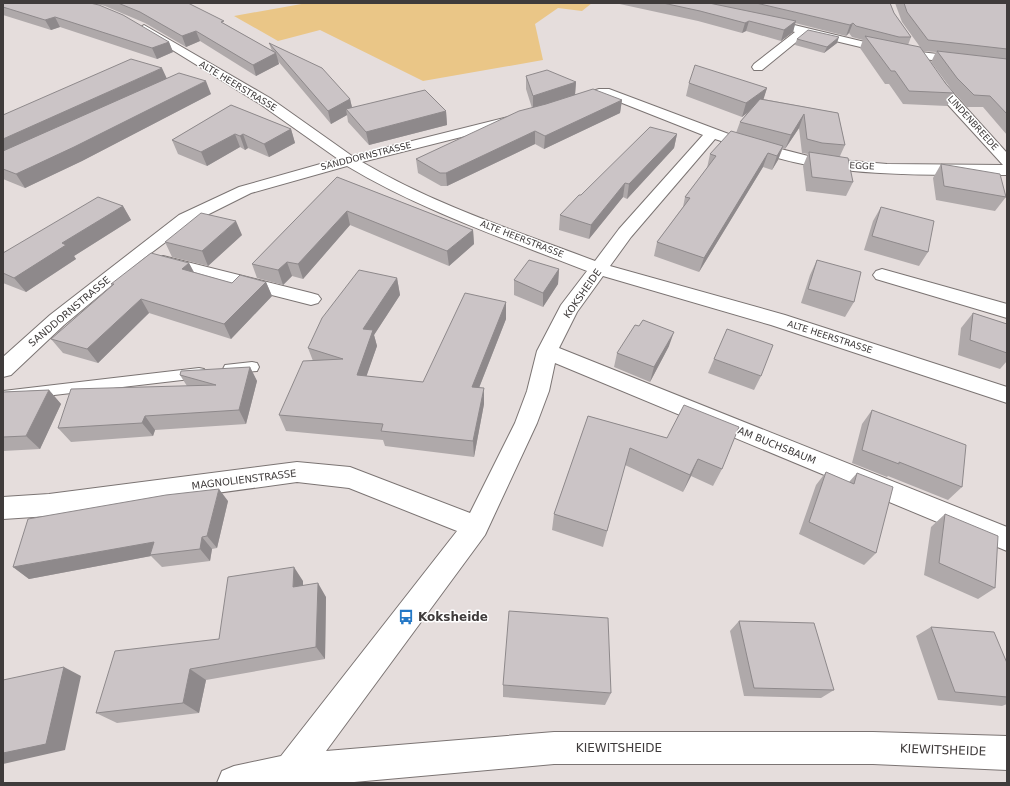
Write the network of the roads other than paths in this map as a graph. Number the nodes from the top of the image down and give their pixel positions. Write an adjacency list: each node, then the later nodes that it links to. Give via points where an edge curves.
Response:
1 (767, 10): 3 (street, via 767,16 760,20)
2 (134, 22): 8 (street, ALTE HEERSTRASSE)
3 (803, 31): 5 (street); 7 (street)
4 (911, 43): 5 (street, LINDENBREEDE)
5 (919, 56): 6 (street); 14 (street, LINDENBREEDE, via 945,93)
6 (1007, 66)
7 (758, 67)
8 (209, 68): 9 (street); 13 (street, ALTE HEERSTRASSE, via 290,118)
9 (195, 75)
10 (562, 106): 12 (street, EGGE, via 599,93 609,93)
11 (532, 115): 13 (street, SANDDORNSTRASSE)
12 (712, 132): 15 (street, EGGE, via 792,157 817,162 878,167); 17 (street, KOKSHEIDE, via 625,233)
13 (350, 161): 16 (street, SANDDORNSTRASSE, via 245,190 186,219); 17 (street, ALTE HEERSTRASSE, via 387,183 440,208)
14 (1007, 162)
15 (1007, 170)
16 (137, 255): 19 (street); 23 (street, SANDDORNSTRASSE, via 57,320)
17 (598, 269): 21 (street, KOKSHEIDE, via 568,310); 24 (street, ALTE HEERSTRASSE, via 778,320)
18 (882, 274): 20 (street)
19 (312, 299)
20 (1007, 311)
21 (547, 351): 27 (street, KOKSHEIDE, via 538,391 526,423); 28 (street, AM BUCHSBAUM)
22 (252, 367): 25 (lane)
23 (3, 369)
24 (1007, 395)
25 (3, 396)
26 (3, 508): 27 (street, MAGNOLIENSTRASSE, via 49,505 297,472 350,478)
27 (476, 527): 30 (street, KOKSHEIDE)
28 (1007, 538)
29 (1007, 752): 30 (street, KIEWITSHEIDE, via 873,748 554,748)
30 (285, 777): 31 (street, KIEWITSHEIDE)
31 (234, 783)

